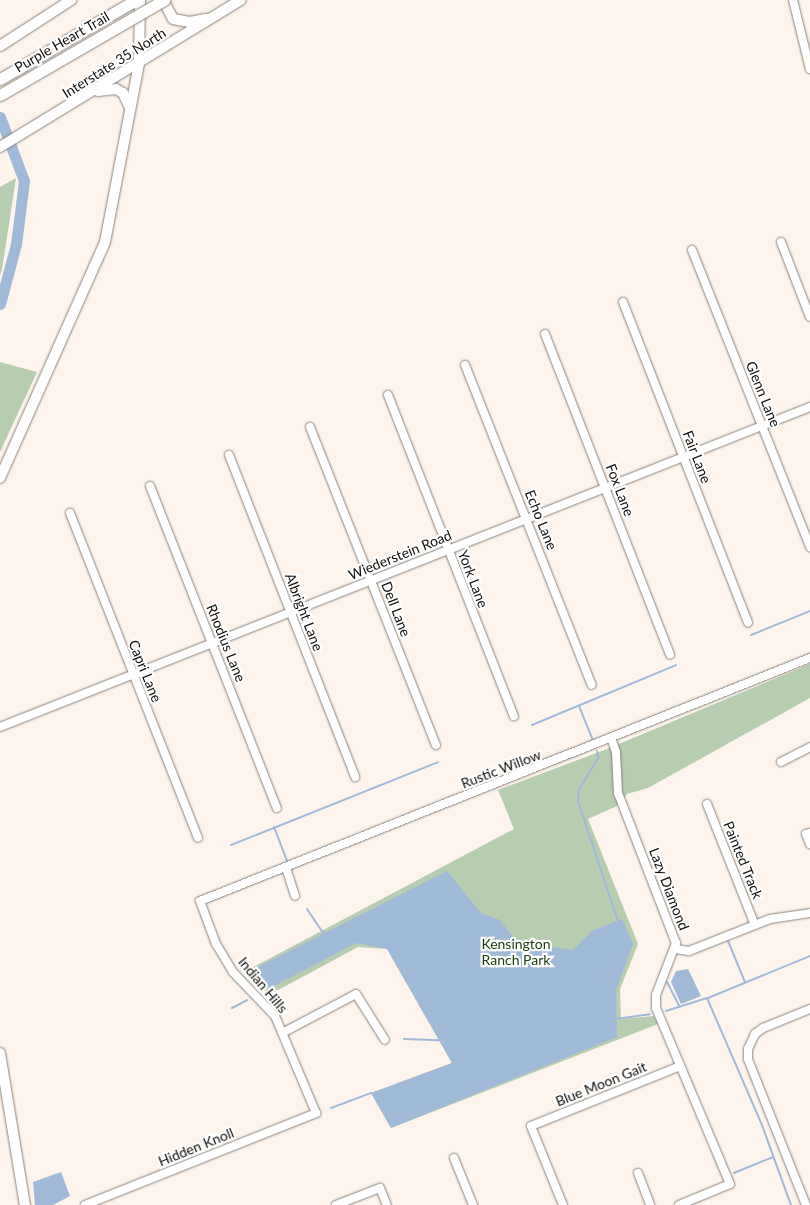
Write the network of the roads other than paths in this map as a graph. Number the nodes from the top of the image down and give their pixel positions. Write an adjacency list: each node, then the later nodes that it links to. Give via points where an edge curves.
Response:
1 (71, 0): 8 (main road)
2 (136, 0): 11 (highway, Purple Heart Trail)
3 (140, 0): 9 (main road)
4 (164, 0): 7 (main road, via 173,20 190,22); 13 (highway, Purple Heart Trail, bridge)
5 (241, 0): 7 (main road, Interstate 35 North)
6 (793, 0): 10 (street)
7 (214, 17): 9 (main road, Interstate 35 North)
8 (0, 46)
9 (139, 63): 12 (main road, Interstate 35 North); 14 (main road)
10 (810, 69)
11 (0, 79)
12 (94, 92): 14 (main road, via 108,89 123,93 128,98); 15 (main road, Interstate 35 North)
13 (0, 95)
14 (131, 113): 28 (main road, via 105,242)
15 (0, 148)
16 (781, 242): 19 (street)
17 (692, 250): 24 (street, Glenn Lane)
18 (623, 302): 27 (street, Fair Lane)
19 (810, 317)
20 (545, 334): 30 (street, Fox Lane)
21 (465, 365): 32 (street, Echo Lane)
22 (388, 396): 34 (street, York Lane)
23 (810, 407): 24 (street, Wiederstein Road)
24 (762, 426): 27 (street, Wiederstein Road); 33 (street, Glenn Lane)
25 (310, 428): 35 (street, Dell Lane)
26 (229, 455): 36 (street, Albright Lane)
27 (683, 457): 30 (street, Wiederstein Road); 37 (street, Fair Lane)
28 (0, 478)
29 (150, 486): 38 (street, Rhodius Lane)
30 (605, 488): 32 (street, Wiederstein Road); 39 (street, Fox Lane)
31 (70, 513): 41 (street, Capri Lane)
32 (528, 519): 34 (street, Wiederstein Road); 42 (street, Echo Lane)
33 (810, 547)
34 (448, 550): 35 (street, Wiederstein Road); 43 (street, York Lane)
35 (371, 580): 36 (street, Wiederstein Road); 46 (street, Dell Lane)
36 (291, 612): 38 (street, Wiederstein Road); 49 (street, Albright Lane)
37 (748, 622)
38 (212, 643): 41 (street, Wiederstein Road); 51 (street, Rhodius Lane)
39 (670, 654)
40 (810, 658): 45 (street, Rustic Willow)
41 (133, 674): 44 (street, Wiederstein Road); 53 (street, Capri Lane)
42 (592, 685)
43 (514, 716)
44 (0, 727)
45 (612, 740): 55 (street, Rustic Willow); 60 (street, Lazy Diamond, via 616,752 618,793 673,933)
46 (436, 745)
47 (810, 747): 48 (street)
48 (781, 762)
49 (356, 778)
50 (707, 804): 59 (street, Painted Track)
51 (277, 808)
52 (808, 834): 54 (street)
53 (198, 838)
54 (810, 844)
55 (286, 868): 56 (street); 57 (street, Rustic Willow)
56 (295, 896)
57 (200, 901): 62 (street, Indian Hills, via 233,972 268,1006)
58 (810, 913): 59 (street, via 770,919)
59 (755, 925): 60 (street, via 689,951)
60 (675, 949): 65 (street, Lazy Diamond, via 656,995 656,1008)
61 (810, 1009): 77 (street, via 763,1028 750,1041 748,1058)
62 (284, 1032): 63 (street, via 356,994); 66 (street, Indian Hills)
63 (385, 1040)
64 (0, 1053): 69 (main road)
65 (680, 1066): 74 (street, Blue Moon Gait, via 531,1126); 76 (street, Lazy Diamond, via 730,1184)
66 (316, 1113): 70 (street, Hidden Knoll)
67 (454, 1158): 73 (street)
68 (638, 1173): 75 (street)
69 (25, 1205)
70 (85, 1205)
71 (336, 1205): 72 (street, via 380,1188)
72 (387, 1205)
73 (473, 1205)
74 (563, 1205)
75 (650, 1205)
76 (679, 1205)
77 (806, 1205)

